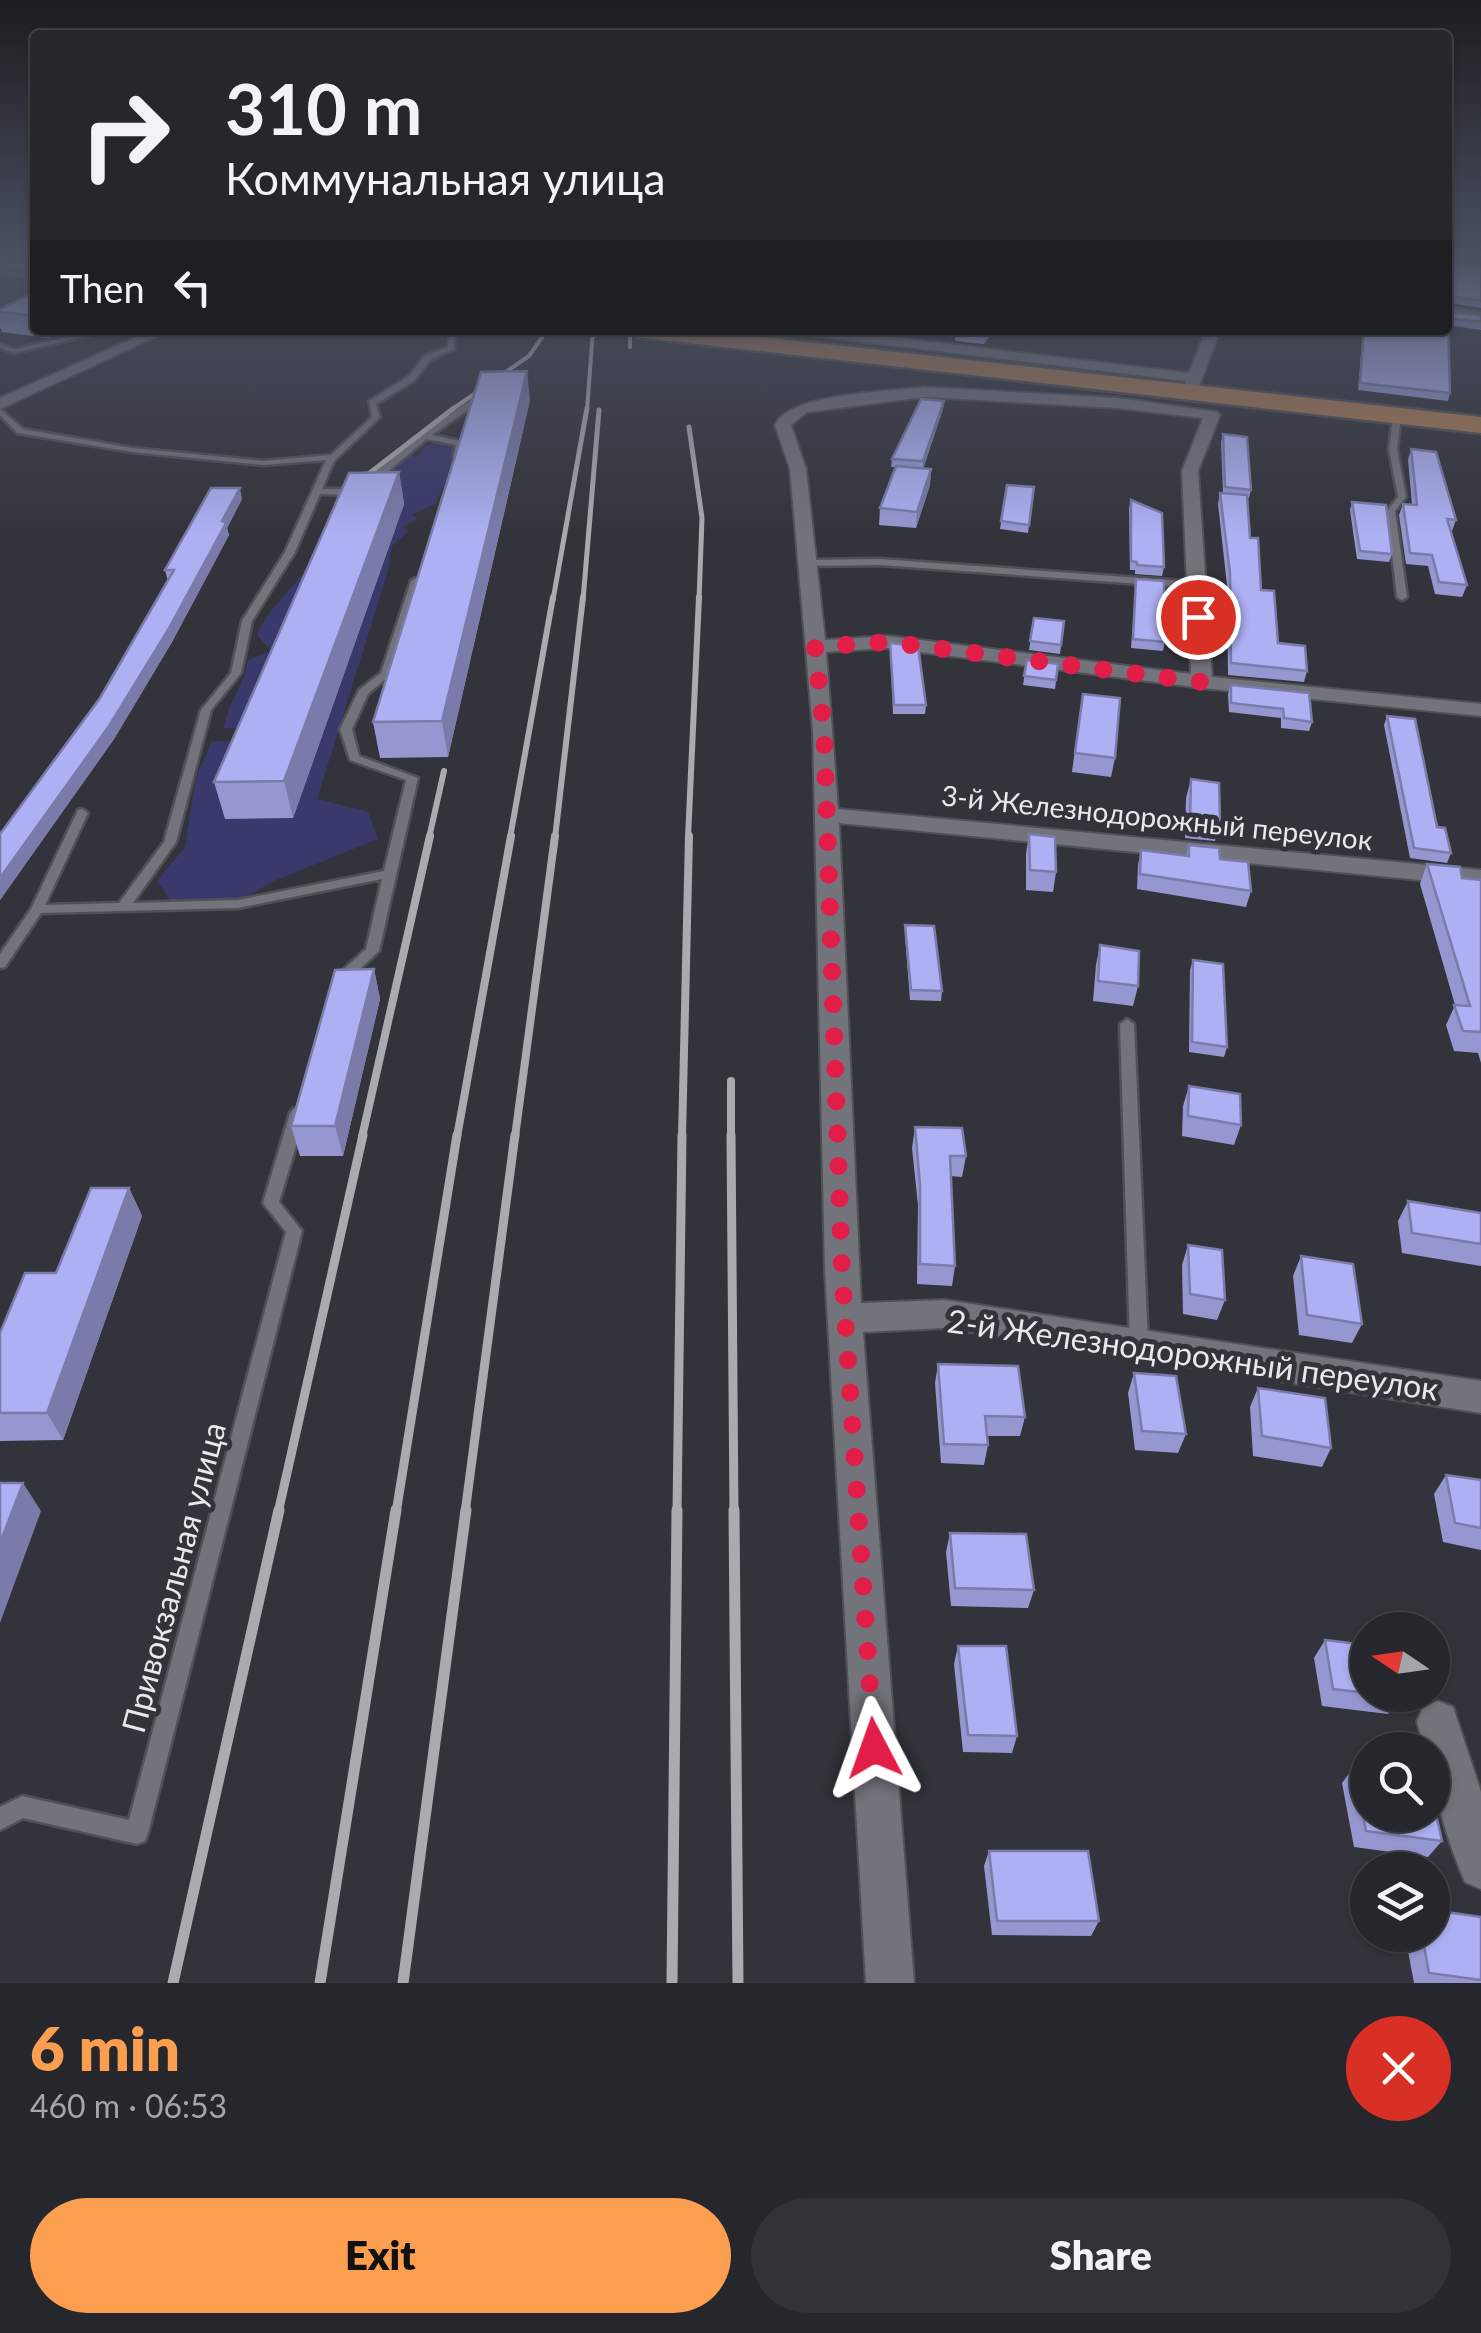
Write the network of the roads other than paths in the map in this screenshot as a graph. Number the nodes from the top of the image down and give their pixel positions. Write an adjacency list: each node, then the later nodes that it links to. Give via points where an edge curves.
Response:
1 (120, 351): 8 (street)
2 (446, 351): 12 (lane, via 372,402 376,418)
3 (835, 351): 6 (main road)
4 (945, 351): 6 (street)
5 (1205, 351): 6 (street)
6 (1192, 385): 9 (main road)
7 (494, 388): 11 (lane)
8 (0, 408): 12 (lane, via 20,432 132,450 264,464)
9 (1397, 416): 10 (main road); 18 (lane, via 1393,449 1402,497 1391,511)
10 (1481, 425)
11 (425, 436): 13 (lane, via 461,444); 14 (lane, via 371,481 349,492)
12 (335, 457): 14 (lane)
13 (455, 462)
14 (315, 492): 28 (lane, via 290,552 248,620 236,672 206,710 170,842)
15 (806, 563): 17 (lane); 17 (street, via 798,468 782,430 788,413 904,393 1118,404 1212,415 1190,472); 19 (street)
16 (421, 568): 26 (lane, via 386,674 363,692 346,729 354,758 412,778)
17 (1196, 584): 20 (street)
18 (1402, 597)
19 (815, 647): 20 (street, via 888,642); 25 (street)
20 (1202, 682): 21 (street)
21 (1448, 706): 22 (street); 23 (street)
22 (1481, 710)
23 (1481, 730)
24 (82, 814): 29 (lane)
25 (826, 815): 27 (street, 3-й Железнодорожный переулок); 35 (street)
26 (390, 874): 28 (lane, via 238,904); 31 (lane, via 372,951)
27 (1481, 878)
28 (123, 907): 29 (lane)
29 (37, 909): 30 (lane)
30 (0, 964)
31 (335, 984)
32 (1126, 1024): 36 (lane)
33 (303, 1094): 34 (lane)
34 (272, 1203): 39 (lane, Привокзальная улица, via 294,1230 138,1833 22,1807)
35 (845, 1318): 36 (street, 2-й Железнодорожный переулок, via 945,1314); 41 (street)
36 (1140, 1344): 37 (street, 2-й Железнодорожный переулок)
37 (1481, 1396)
38 (1438, 1722): 40 (street)
39 (0, 1819)
40 (1481, 1866)
41 (890, 1983)

